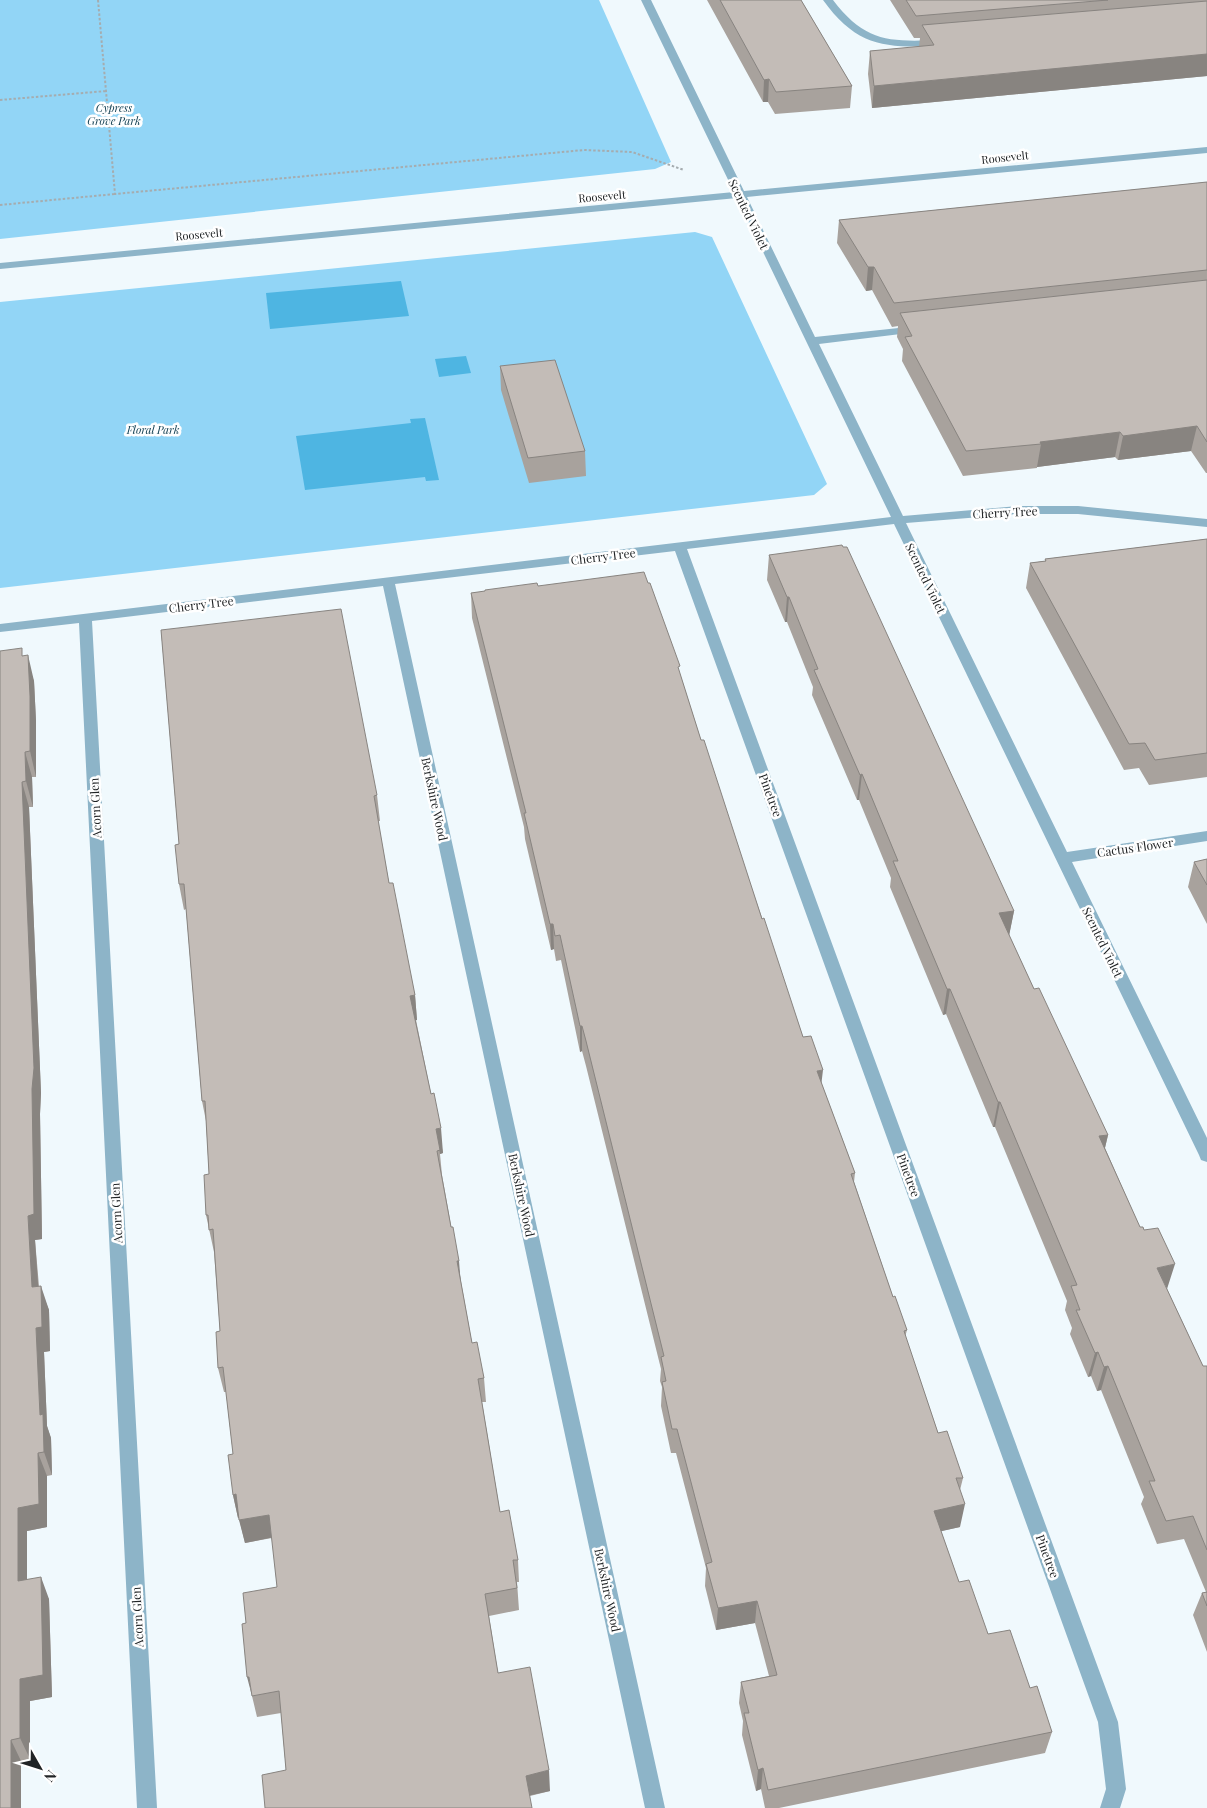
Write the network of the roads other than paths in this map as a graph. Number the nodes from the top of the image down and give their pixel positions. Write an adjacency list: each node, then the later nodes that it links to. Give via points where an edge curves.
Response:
1 (646, 0): 5 (street, Scented Violet)
2 (828, 0): 3 (street, via 840,18 856,32 870,38 903,44)
3 (951, 42)
4 (1207, 150): 5 (street, Roosevelt)
5 (740, 196): 6 (street, Roosevelt); 8 (street, Scented Violet)
6 (0, 266)
7 (929, 328): 8 (street)
8 (811, 341): 9 (street, Scented Violet)
9 (898, 520): 10 (street, Cherry Tree, via 1018,510 1078,510); 11 (street, Cherry Tree); 16 (street, Scented Violet)
10 (1207, 523)
11 (680, 547): 12 (street, Cherry Tree); 20 (street, Pinetree, via 1108,1722 1116,1789)
12 (388, 582): 13 (street, Cherry Tree); 19 (street, Berkshire Wood)
13 (85, 617): 14 (street, Cherry Tree); 18 (street, Acorn Glen)
14 (0, 628)
15 (1207, 836): 16 (street, Cactus Flower)
16 (1062, 858): 17 (street, Scented Violet)
17 (1207, 1155)
18 (147, 1808)
19 (655, 1808)
20 (1110, 1808)

